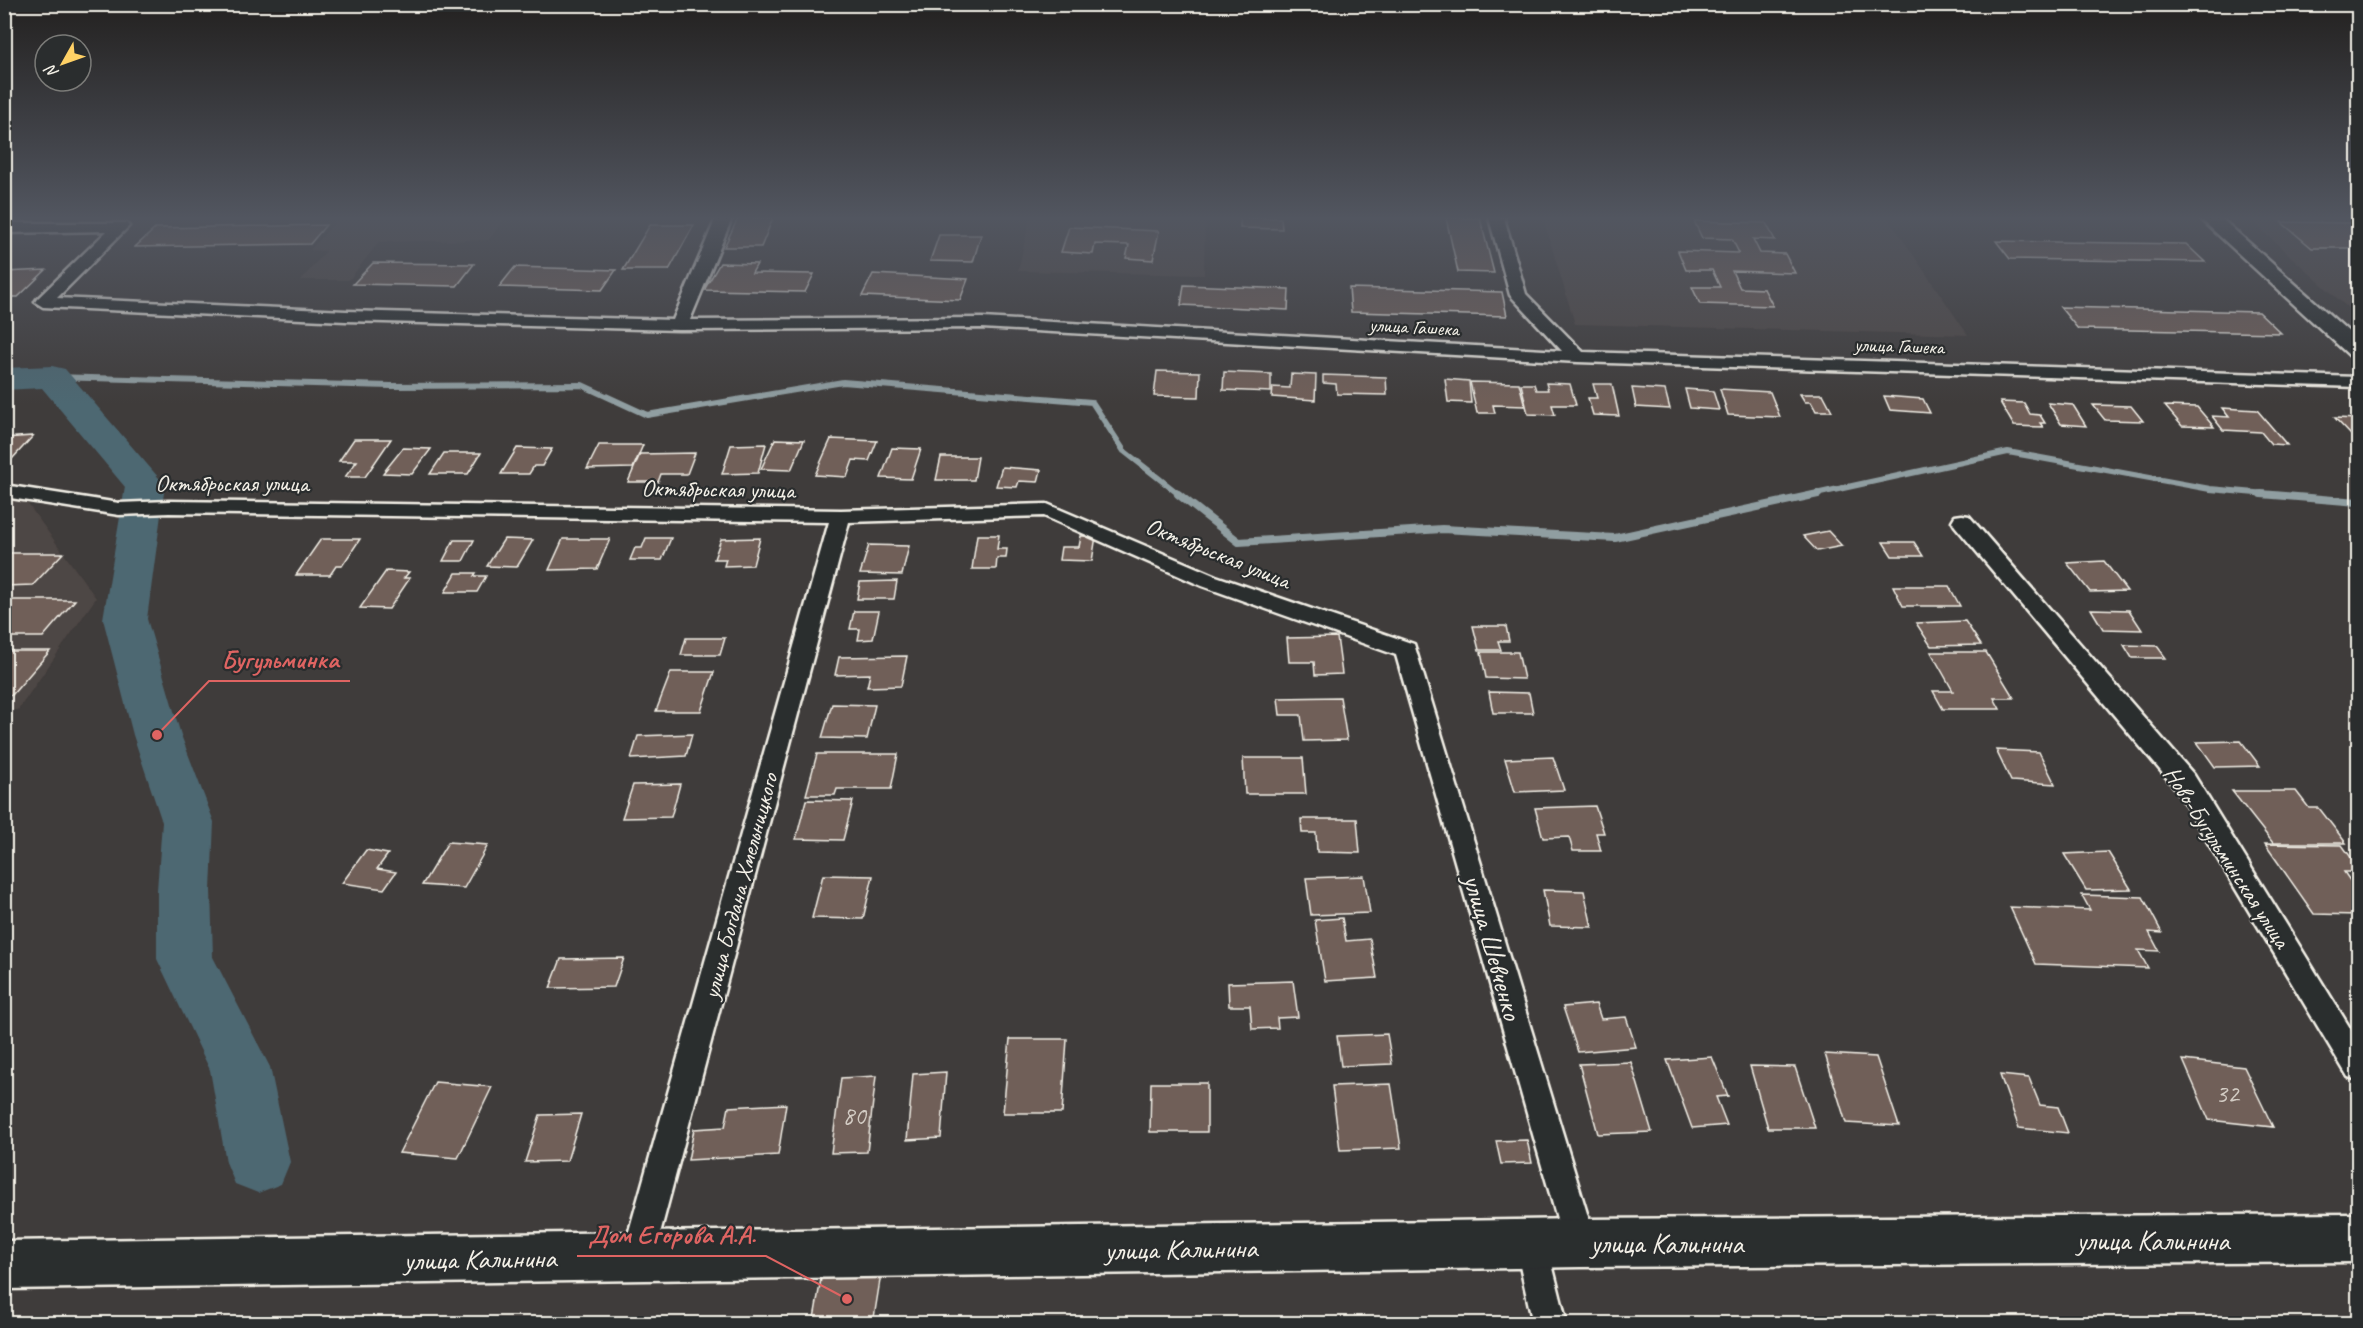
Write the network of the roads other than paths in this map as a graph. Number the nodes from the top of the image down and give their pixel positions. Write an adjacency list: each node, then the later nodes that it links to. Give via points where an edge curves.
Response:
1 (66, 280): 5 (street, улица Гашека, via 43,302 346,316)
2 (698, 280): 5 (street)
3 (1514, 280): 7 (street, via 1518,295)
4 (2279, 280): 6 (street)
5 (680, 324): 7 (street, улица Гашека, via 982,323)
6 (2358, 351)
7 (1578, 357): 8 (street, улица Гашека)
8 (2358, 382)
9 (4, 491): 10 (street, Октябрьская улица, via 118,509)
10 (841, 516): 12 (street, Октябрьская улица, via 1047,510 1209,581); 17 (street, улица Богдана Хмельницкого)
11 (1962, 521): 13 (street, Ново-Бугульминская улица, via 2185,782)
12 (1406, 650): 15 (street, улица Шевченко)
13 (2358, 1067)
14 (2358, 1238): 15 (main road, улица Калинина)
15 (1580, 1243): 16 (main road, улица Калинина)
16 (1531, 1244): 17 (main road, улица Калинина); 19 (street)
17 (638, 1256): 18 (main road, улица Калинина)
18 (4, 1265)
19 (1550, 1323)

